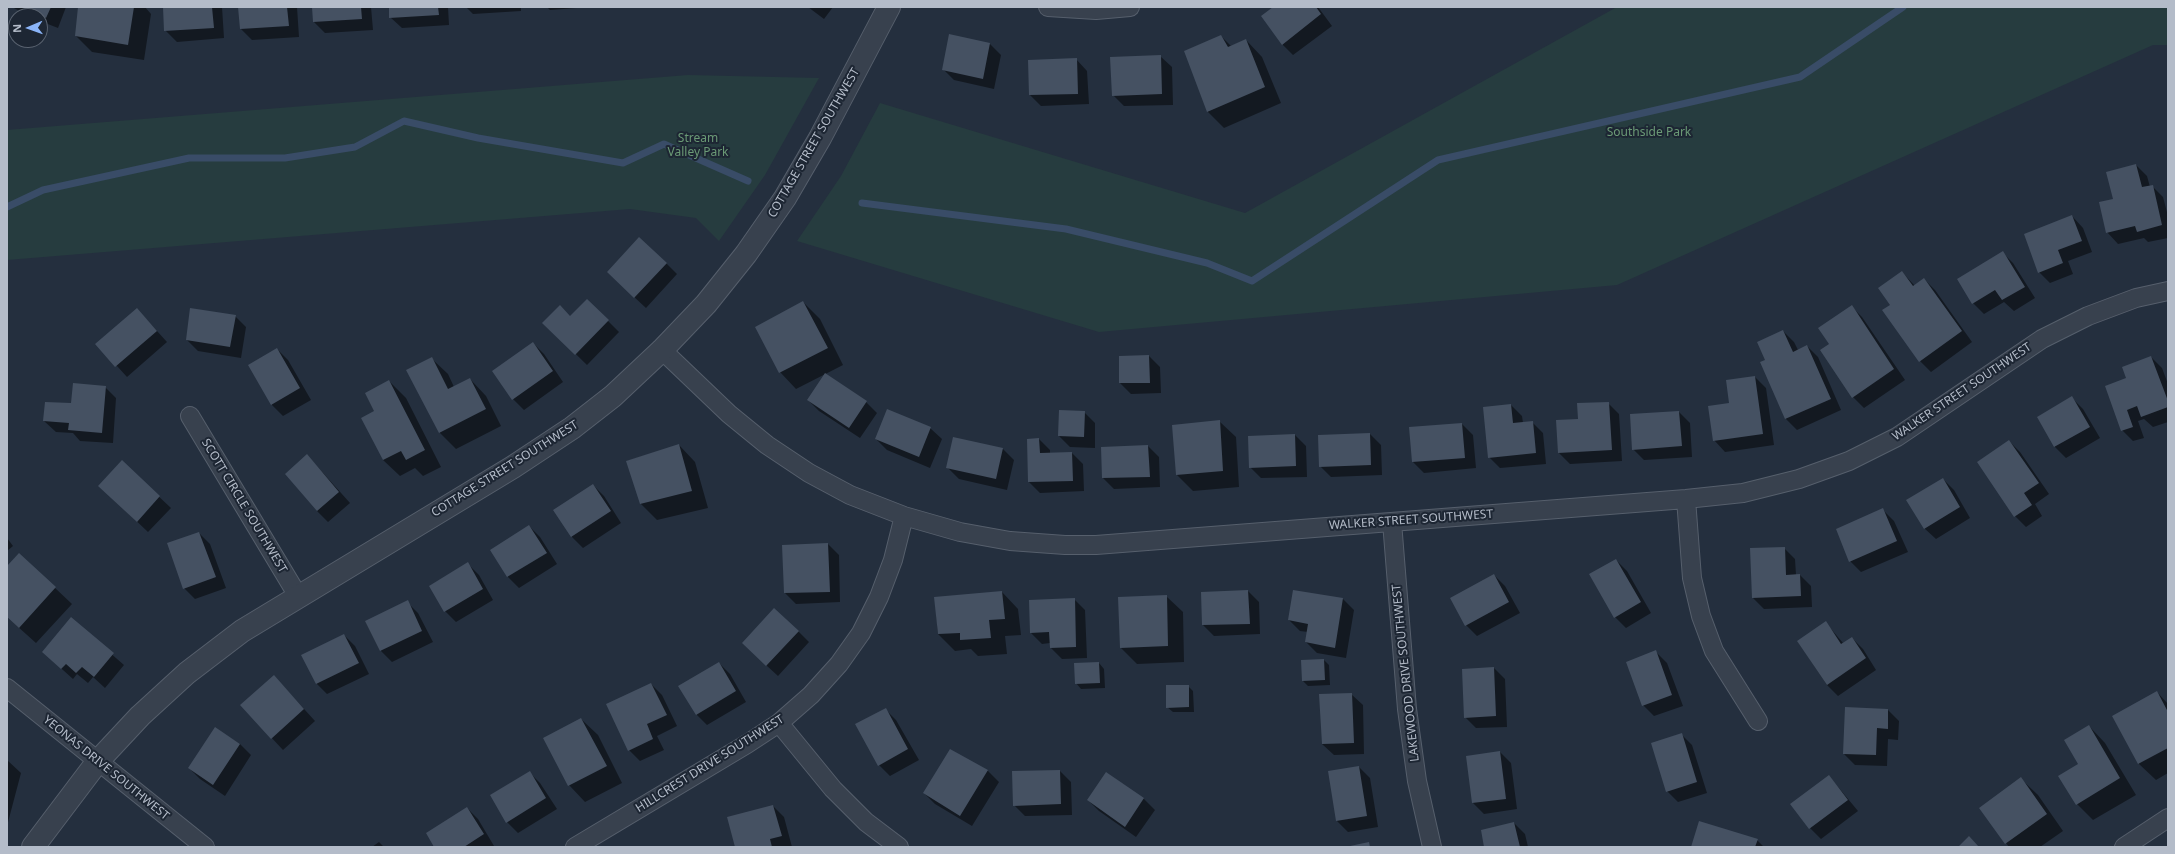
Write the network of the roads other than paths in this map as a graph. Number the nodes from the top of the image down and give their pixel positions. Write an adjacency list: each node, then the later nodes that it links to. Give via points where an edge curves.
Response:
1 (889, 7): 5 (street, COTTAGE STREET SOUTHWEST, via 820,138 785,198 742,261)
2 (1048, 7): 3 (street, via 1096,10)
3 (1130, 7)
4 (2168, 291): 7 (street, WALKER STREET SOUTHWEST, via 2136,298 2088,316 2042,339 1909,430 1849,461 1799,479 1757,489)
5 (662, 350): 8 (street, WALKER STREET SOUTHWEST, via 729,414 767,445 809,473 850,495); 10 (street, COTTAGE STREET SOUTHWEST, via 613,396 572,428 513,467)
6 (190, 416): 10 (street, SCOTT CIRCLE SOUTHWEST)
7 (1686, 499): 9 (street, WALKER STREET SOUTHWEST); 12 (street, via 1692,578 1701,616 1714,651)
8 (904, 516): 9 (street, WALKER STREET SOUTHWEST, via 960,532 1010,541 1065,545 1096,545); 13 (street, HILLCREST DRIVE SOUTHWEST, via 880,597 861,633 840,664 811,695)
9 (1392, 522): 20 (street, LAKEWOOD DRIVE SOUTHWEST, via 1407,709 1417,781)
10 (298, 596): 14 (street, COTTAGE STREET SOUTHWEST, via 242,631 187,673 140,716)
11 (7, 688): 14 (street, YEONAS DRIVE SOUTHWEST)
12 (1758, 721)
13 (779, 723): 18 (street, HILLCREST DRIVE SOUTHWEST); 19 (street, via 833,789 866,822)
14 (98, 761): 16 (street, COTTAGE STREET SOUTHWEST); 17 (street, YEONAS DRIVE SOUTHWEST)
15 (2168, 818): 21 (street)
16 (33, 847)
17 (205, 847)
18 (575, 847)
19 (899, 847)
20 (1432, 847)
21 (2124, 847)

